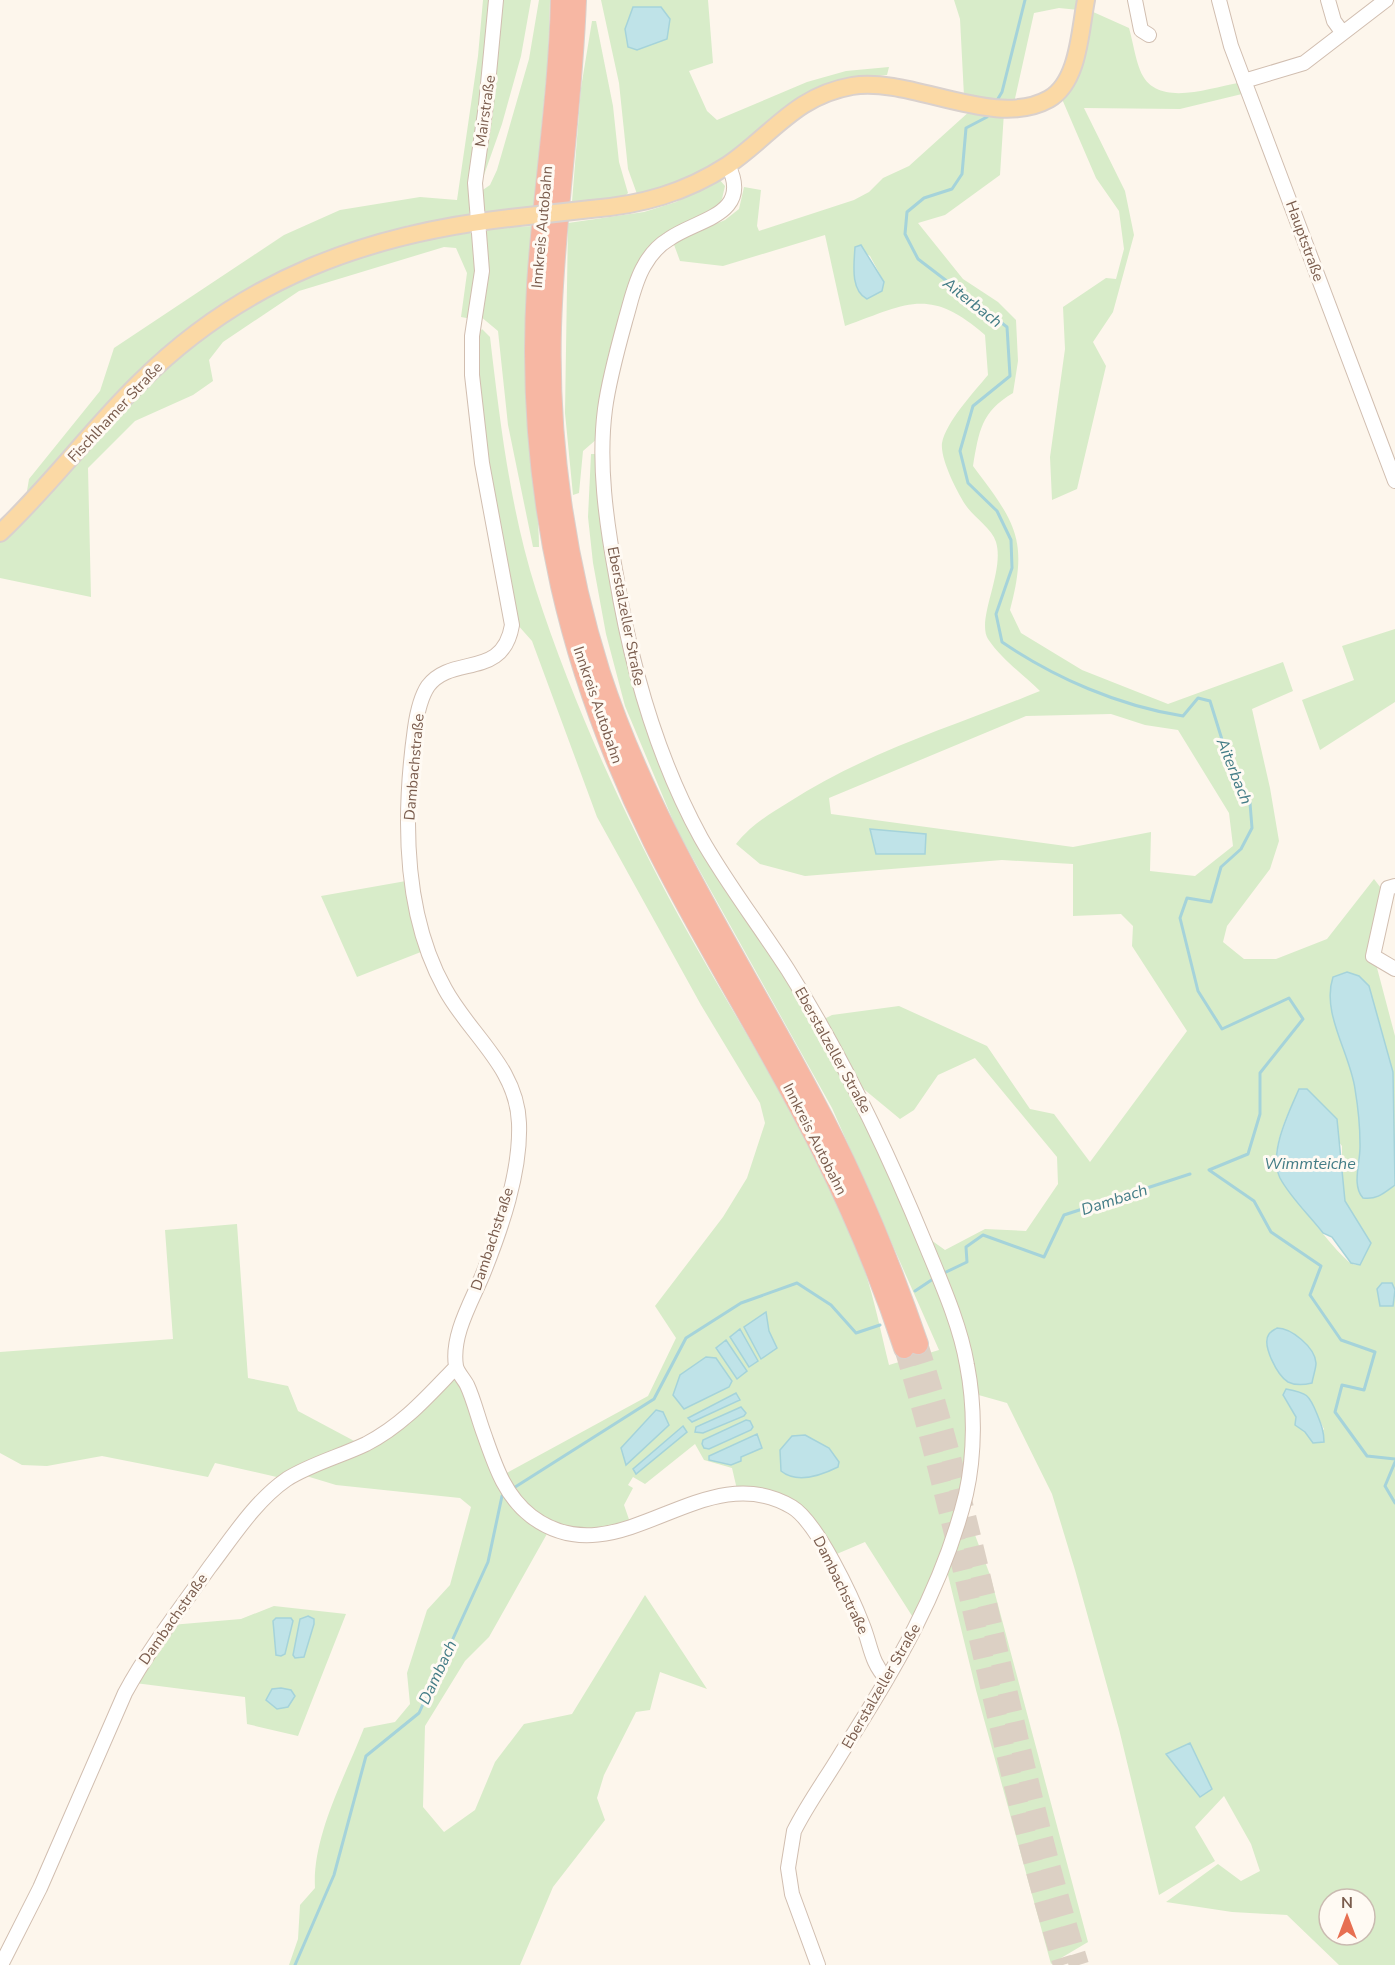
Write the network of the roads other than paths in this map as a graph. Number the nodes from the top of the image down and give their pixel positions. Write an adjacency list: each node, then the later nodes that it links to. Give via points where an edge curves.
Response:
1 (496, 0): 13 (street, Mairstraße, via 475,183)
2 (561, 0): 3 (highway, Innkreis Autobahn, via 537,290 536,392 544,493 561,585 586,677 636,805 824,1152 911,1346 890,1266 841,1154 648,796 613,711 581,605 561,503 551,367 555,253)
3 (576, 0)
4 (1086, 0): 12 (main road, Fischlhamer Straße, via 1066,83 1043,102 987,106 889,86 837,89 794,109)
5 (1135, 0): 10 (street, via 1141,30)
6 (1219, 0): 11 (street, Hauptstraße)
7 (1328, 0): 9 (street)
8 (1380, 2): 9 (street)
9 (1342, 32): 11 (street, via 1295,67)
10 (1149, 35)
11 (1244, 81): 14 (street, Hauptstraße)
12 (728, 165): 13 (main road, Fischlhamer Straße, bridge, via 668,196 627,206); 19 (street, Eberstalzeller Straße, via 734,183 730,202 711,219 672,236 656,249 643,268 622,330 605,408 603,461 608,524 623,617 644,706 658,744 700,836 787,969 877,1129 945,1293 969,1371 973,1434 967,1488 953,1541 914,1634)
13 (477, 222): 15 (main road, Fischlhamer Straße, via 353,249 237,305 191,337 139,383); 18 (street, Dambachstraße, via 482,271 472,336 473,399 512,625 507,642 497,655 439,677 431,682 423,697 410,790 410,860 416,909 438,974 453,1003 509,1078 519,1135 503,1214 461,1330)
14 (1395, 481)
15 (0, 534)
16 (1395, 886): 17 (street, via 1388,888 1373,956)
17 (1395, 969)
18 (456, 1367): 19 (street, Dambachstraße, via 467,1385 506,1490 533,1518 555,1531 573,1537 617,1532 716,1496 766,1497 791,1506 810,1522 864,1626 874,1664); 20 (street, Dambachstraße, via 419,1407 395,1426 289,1478 268,1493 231,1540 130,1683 40,1888)
19 (887, 1679): 21 (street, Eberstalzeller Straße, via 794,1831 788,1868 792,1894)
20 (1, 1965)
21 (818, 1965)

